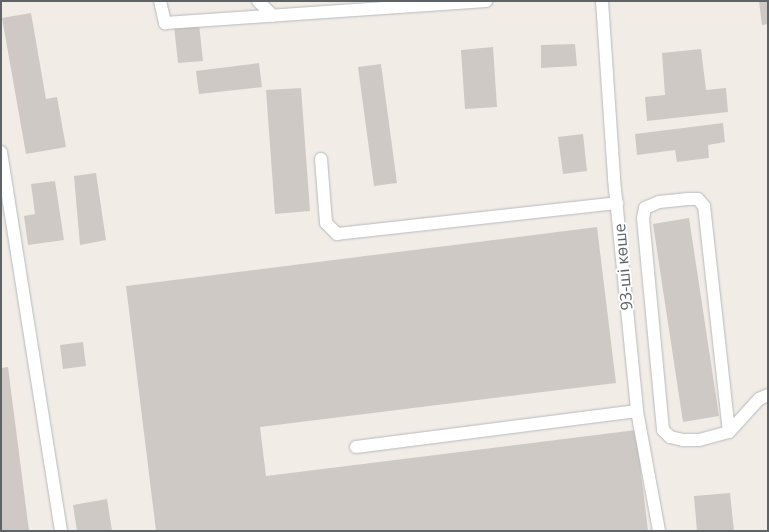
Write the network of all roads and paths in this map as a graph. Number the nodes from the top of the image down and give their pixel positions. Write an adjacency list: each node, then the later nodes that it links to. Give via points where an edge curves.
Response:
1 (160, 1): 5 (lane, via 165,23)
2 (258, 1): 5 (lane)
3 (486, 1): 5 (lane)
4 (602, 1): 8 (lane, 93-ші көше)
5 (273, 16)
6 (1, 152): 13 (lane)
7 (321, 159): 8 (lane, via 326,223 337,234)
8 (617, 203): 10 (lane, 93-ші көше)
9 (768, 395): 11 (lane, via 759,399)
10 (637, 411): 12 (lane); 14 (lane, 93-ші көше)
11 (729, 432): 11 (lane, via 699,440 683,440 670,437 663,430 643,218 645,208 650,204 698,199 704,206)
12 (356, 447)
13 (61, 531)
14 (659, 531)

